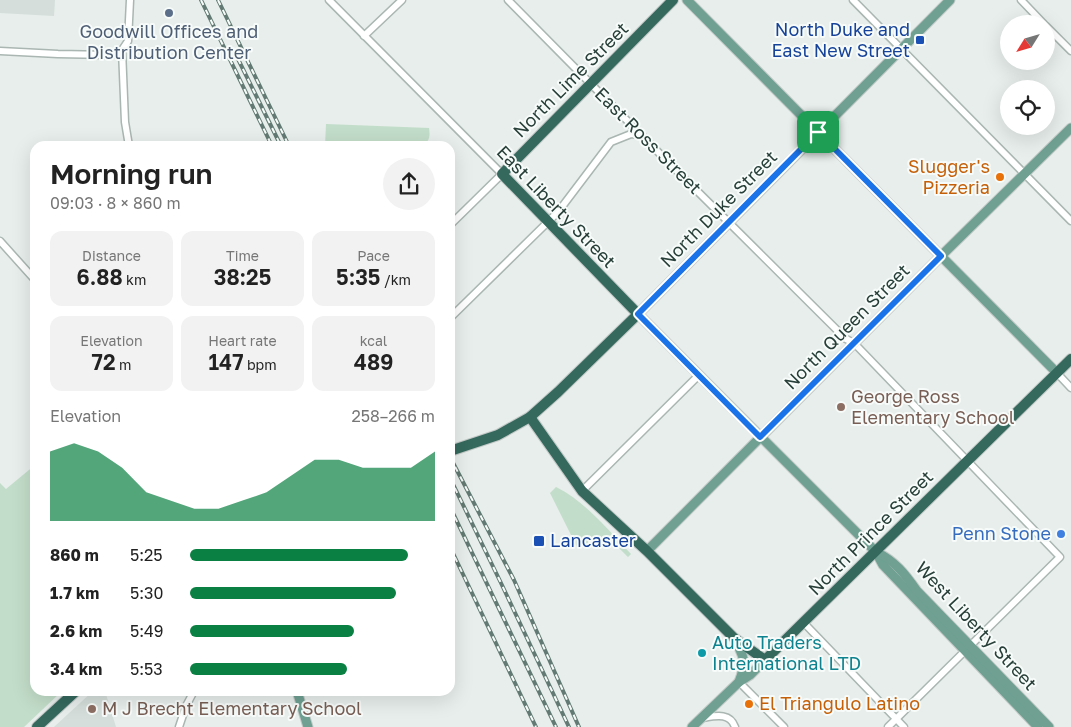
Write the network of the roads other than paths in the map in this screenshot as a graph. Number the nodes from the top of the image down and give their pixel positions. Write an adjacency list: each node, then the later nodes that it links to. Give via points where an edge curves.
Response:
1 (130, 0): 14 (street, via 128,41)
2 (329, 0): 12 (street, East Liberty Street)
3 (402, 0): 12 (street)
4 (508, 0): 17 (street, East Ross Street)
5 (673, 0): 17 (highway, North Lime Street)
6 (687, 0): 19 (main road)
7 (852, 0): 13 (street)
8 (950, 0): 13 (main road, North Duke Street)
9 (1021, 0): 10 (street)
10 (1035, 15)
11 (1055, 35): 16 (street)
12 (364, 36): 22 (street, East Liberty Street)
13 (901, 49): 19 (main road, North Duke Street); 23 (street)
14 (122, 50): 15 (street, via 109,55); 21 (street)
15 (0, 51)
16 (1071, 51)
17 (590, 83): 20 (street, East Ross Street); 22 (highway, North Lime Street)
18 (1071, 128): 23 (main road, North Queen Street)
19 (818, 132): 27 (main road, North Duke Street); 29 (main road)
20 (641, 135): 26 (street, via 631,134 612,142); 27 (street, East Ross Street)
21 (128, 141)
22 (502, 174): 24 (street, North Lime Street); 26 (highway, East Liberty Street)
23 (1025, 174): 25 (street); 29 (main road, North Queen Street)
24 (455, 220)
25 (1071, 221)
26 (548, 222): 31 (street); 32 (highway, East Liberty Street)
27 (729, 222): 32 (main road, North Duke Street); 33 (street, East Ross Street, via 846,339)
28 (0, 241): 30 (street)
29 (941, 256): 33 (main road, North Queen Street); 35 (main road)
30 (30, 274)
31 (455, 313)
32 (638, 314): 36 (main road, East Liberty Street); 38 (highway, North Duke Street)
33 (854, 343): 39 (main road, North Queen Street); 41 (street, East Ross Street)
34 (1071, 359): 35 (highway, North Prince Street)
35 (1057, 373): 37 (street); 41 (highway, North Prince Street)
36 (699, 374): 39 (main road, East Liberty Street); 42 (street)
37 (1071, 388)
38 (530, 417): 40 (highway, North Duke Street, via 498,435); 42 (highway)
39 (760, 437): 43 (main road, North Queen Street); 44 (main road, West Liberty Street)
40 (455, 450)
41 (967, 461): 44 (highway, North Prince Street); 47 (street, East Ross Street, via 1060,557)
42 (582, 491): 43 (highway)
43 (647, 551): 46 (highway)
44 (876, 552): 45 (highway, North Prince Street); 47 (main road, West Liberty Street, via 883,564)
45 (804, 623): 48 (highway, North Prince Street); 54 (street)
46 (734, 638): 48 (highway); 49 (main road, via 743,654 743,672)
47 (968, 649): 54 (street); 63 (main road, West Liberty Street); 64 (main road, West Liberty Street)
48 (765, 660): 49 (main road, North Prince Street)
49 (739, 682): 53 (main road, North Prince Street); 60 (street)
50 (71, 696): 55 (highway)
51 (191, 696): 56 (street)
52 (299, 696): 57 (main road)
53 (701, 718): 58 (main road, North Prince Street); 59 (street, via 722,715 730,719)
54 (896, 718): 61 (street); 62 (street)
55 (37, 727)
56 (179, 727)
57 (308, 727)
58 (692, 727)
59 (734, 727)
60 (784, 727)
61 (888, 727)
62 (904, 727)
63 (1038, 727)
64 (1049, 727)

